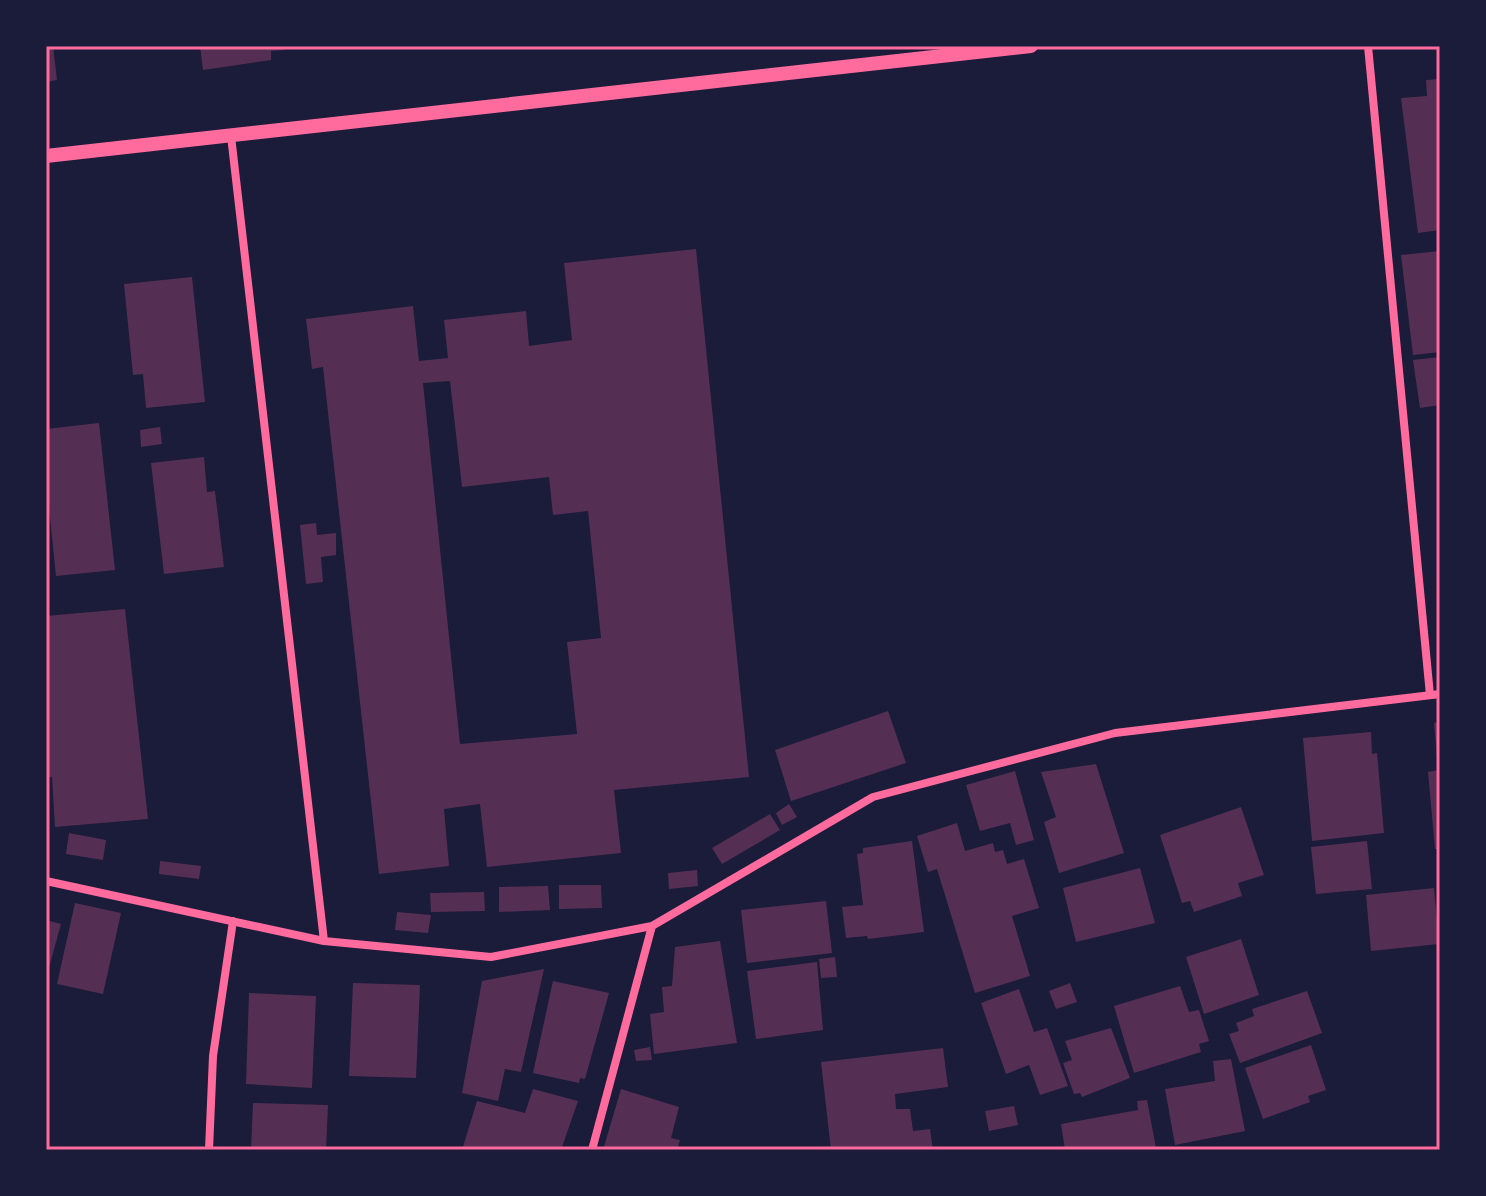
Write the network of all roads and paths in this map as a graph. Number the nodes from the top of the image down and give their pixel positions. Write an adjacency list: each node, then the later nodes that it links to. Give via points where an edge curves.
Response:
1 (1031, 46): 3 (street)
2 (1368, 46): 5 (street)
3 (231, 136): 4 (street); 9 (street)
4 (46, 156)
5 (1435, 695): 8 (street, via 1115,733 873,797)
6 (46, 881): 7 (street)
7 (233, 921): 9 (street); 10 (street, via 213,1056)
8 (652, 926): 9 (street, via 491,957); 11 (street)
9 (324, 941)
10 (209, 1150)
11 (592, 1150)

